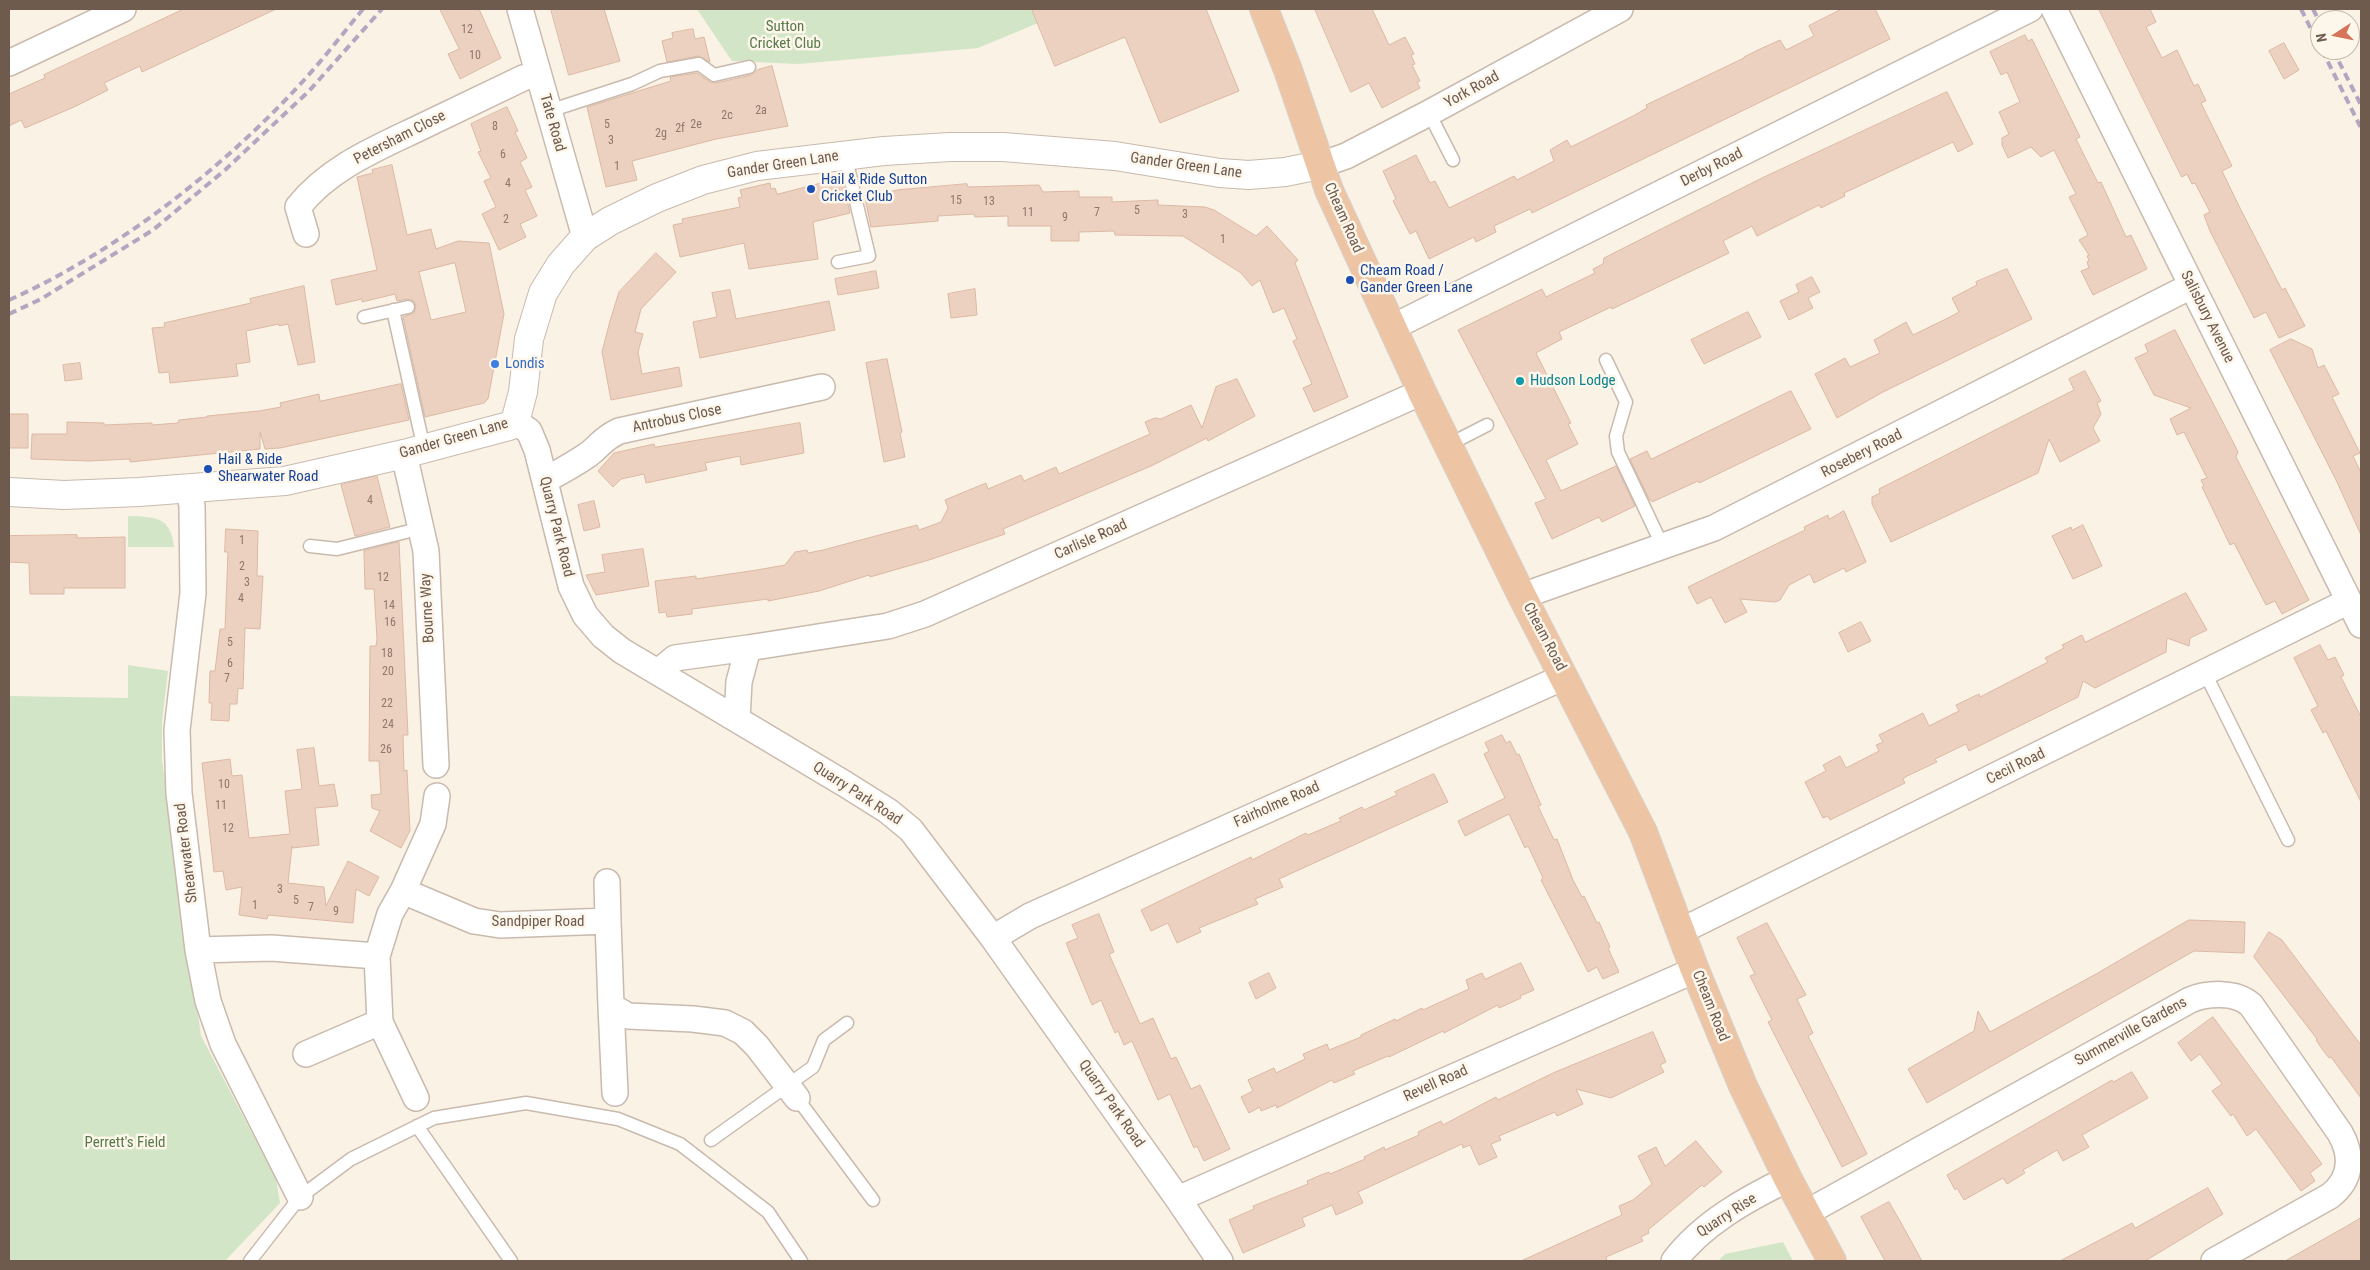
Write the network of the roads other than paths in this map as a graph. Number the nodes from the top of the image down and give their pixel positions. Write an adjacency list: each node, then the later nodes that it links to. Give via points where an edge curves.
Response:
1 (123, 9): 7 (street)
2 (520, 9): 9 (street, Tate Road)
3 (1264, 9): 14 (highway, Cheam Road)
4 (1620, 9): 11 (street, York Road)
5 (2030, 9): 22 (street, Derby Road)
6 (2054, 9): 18 (street, Salisbury Avenue)
7 (9, 63)
8 (749, 67): 10 (lane, via 714,76 699,64 660,71 632,84)
9 (538, 74): 10 (street, Tate Road); 15 (street, Petersham Close, via 523,78 380,146 329,175 298,207)
10 (548, 111): 16 (street, Tate Road)
11 (1428, 113): 13 (lane); 14 (street, York Road, via 1346,156)
12 (845, 155): 14 (street, Gander Green Lane, via 1003,147 1115,156 1249,175); 16 (street, Gander Green Lane, via 757,166 704,180 657,198); 17 (lane, via 869,256)
13 (1453, 160)
14 (1320, 165): 22 (highway, Cheam Road)
15 (306, 234)
16 (585, 237): 26 (street, Gander Green Lane, via 560,264 543,293 529,339 523,392)
17 (838, 262)
18 (2191, 286): 35 (street, Rosebery Road, via 1740,516); 37 (street, Salisbury Avenue)
19 (408, 307): 20 (lane)
20 (394, 310): 21 (lane); 29 (lane)
21 (364, 317)
22 (1393, 326): 25 (highway, Cheam Road)
23 (1606, 360): 35 (lane, via 1626,402 1616,436 1618,452)
24 (822, 386): 30 (street, Antrobus Close, via 619,431 604,438 591,453)
25 (1422, 392): 28 (highway, Cheam Road); 39 (street, Carlisle Road, via 925,614 888,626)
26 (515, 422): 29 (street, Gander Green Lane, via 500,430); 30 (street, Quarry Park Road, via 529,432)
27 (1487, 425): 28 (lane)
28 (1448, 444): 36 (highway, Cheam Road)
29 (414, 451): 31 (street, Gander Green Lane, via 285,481); 33 (street, Bourne Way)
30 (545, 480): 40 (street, Quarry Park Road, via 563,561 586,616 622,651)
31 (189, 488): 32 (street, Gander Green Lane, via 64,495); 52 (street, Shearwater Road, via 193,593 177,730 180,793)
32 (9, 492)
33 (422, 528): 34 (lane, via 336,549); 44 (street, Bourne Way, via 426,551)
34 (310, 546)
35 (1663, 547): 36 (street, Rosebery Road)
36 (1522, 596): 42 (highway, Cheam Road)
37 (2350, 601): 38 (street, Salisbury Avenue); 41 (street, Cecil Road)
38 (2361, 624)
39 (748, 648): 40 (street, Carlisle Road, via 675,658); 43 (street, via 739,682)
40 (658, 672): 43 (street, Quarry Park Road)
41 (2205, 673): 46 (lane); 50 (street, Cecil Road)
42 (1564, 676): 50 (highway, Cheam Road, via 1643,832); 51 (street, Fairholme Road, via 1030,916)
43 (737, 719): 51 (street, Quarry Park Road, via 888,811 911,830)
44 (436, 764)
45 (437, 796): 48 (street, via 433,824)
46 (2288, 840)
47 (607, 882): 49 (street)
48 (403, 891): 49 (street, Sandpiper Road, via 474,921 500,925); 53 (street, via 390,914)
49 (608, 921): 55 (street)
50 (1681, 931): 54 (highway, Cheam Road)
51 (993, 938): 66 (street, Quarry Park Road)
52 (198, 950): 53 (street, via 271,948); 65 (street, Shearwater Road, via 208,1001 223,1044)
53 (377, 956): 56 (street)
54 (1695, 970): 64 (highway, Cheam Road, via 1743,1086); 66 (street, Revell Road)
55 (611, 1006): 59 (street, via 628,1016 726,1023 744,1032); 60 (street)
56 (380, 1022): 58 (street); 61 (street)
57 (847, 1023): 59 (lane, via 824,1040 813,1067)
58 (306, 1054)
59 (792, 1091): 63 (lane); 67 (lane)
60 (615, 1093)
61 (416, 1098)
62 (417, 1126): 65 (lane, via 351,1159); 70 (lane); 71 (lane, via 434,1118 526,1103 618,1119 680,1144 768,1212)
63 (711, 1140)
64 (1788, 1179): 68 (highway, Cheam Road); 73 (street, Quarry Rise, via 1706,1227)
65 (300, 1198): 69 (lane)
66 (1178, 1199): 72 (street, Quarry Park Road)
67 (873, 1200)
68 (1806, 1213): 74 (highway, Cheam Road); 75 (street, Summerville Gardens, via 2190,1000 2228,996 2251,1005 2340,1133 2349,1160 2346,1177 2336,1191)
69 (250, 1261)
70 (511, 1261)
71 (801, 1261)
72 (1220, 1261)
73 (1674, 1261)
74 (1832, 1261)
75 (2214, 1261)

